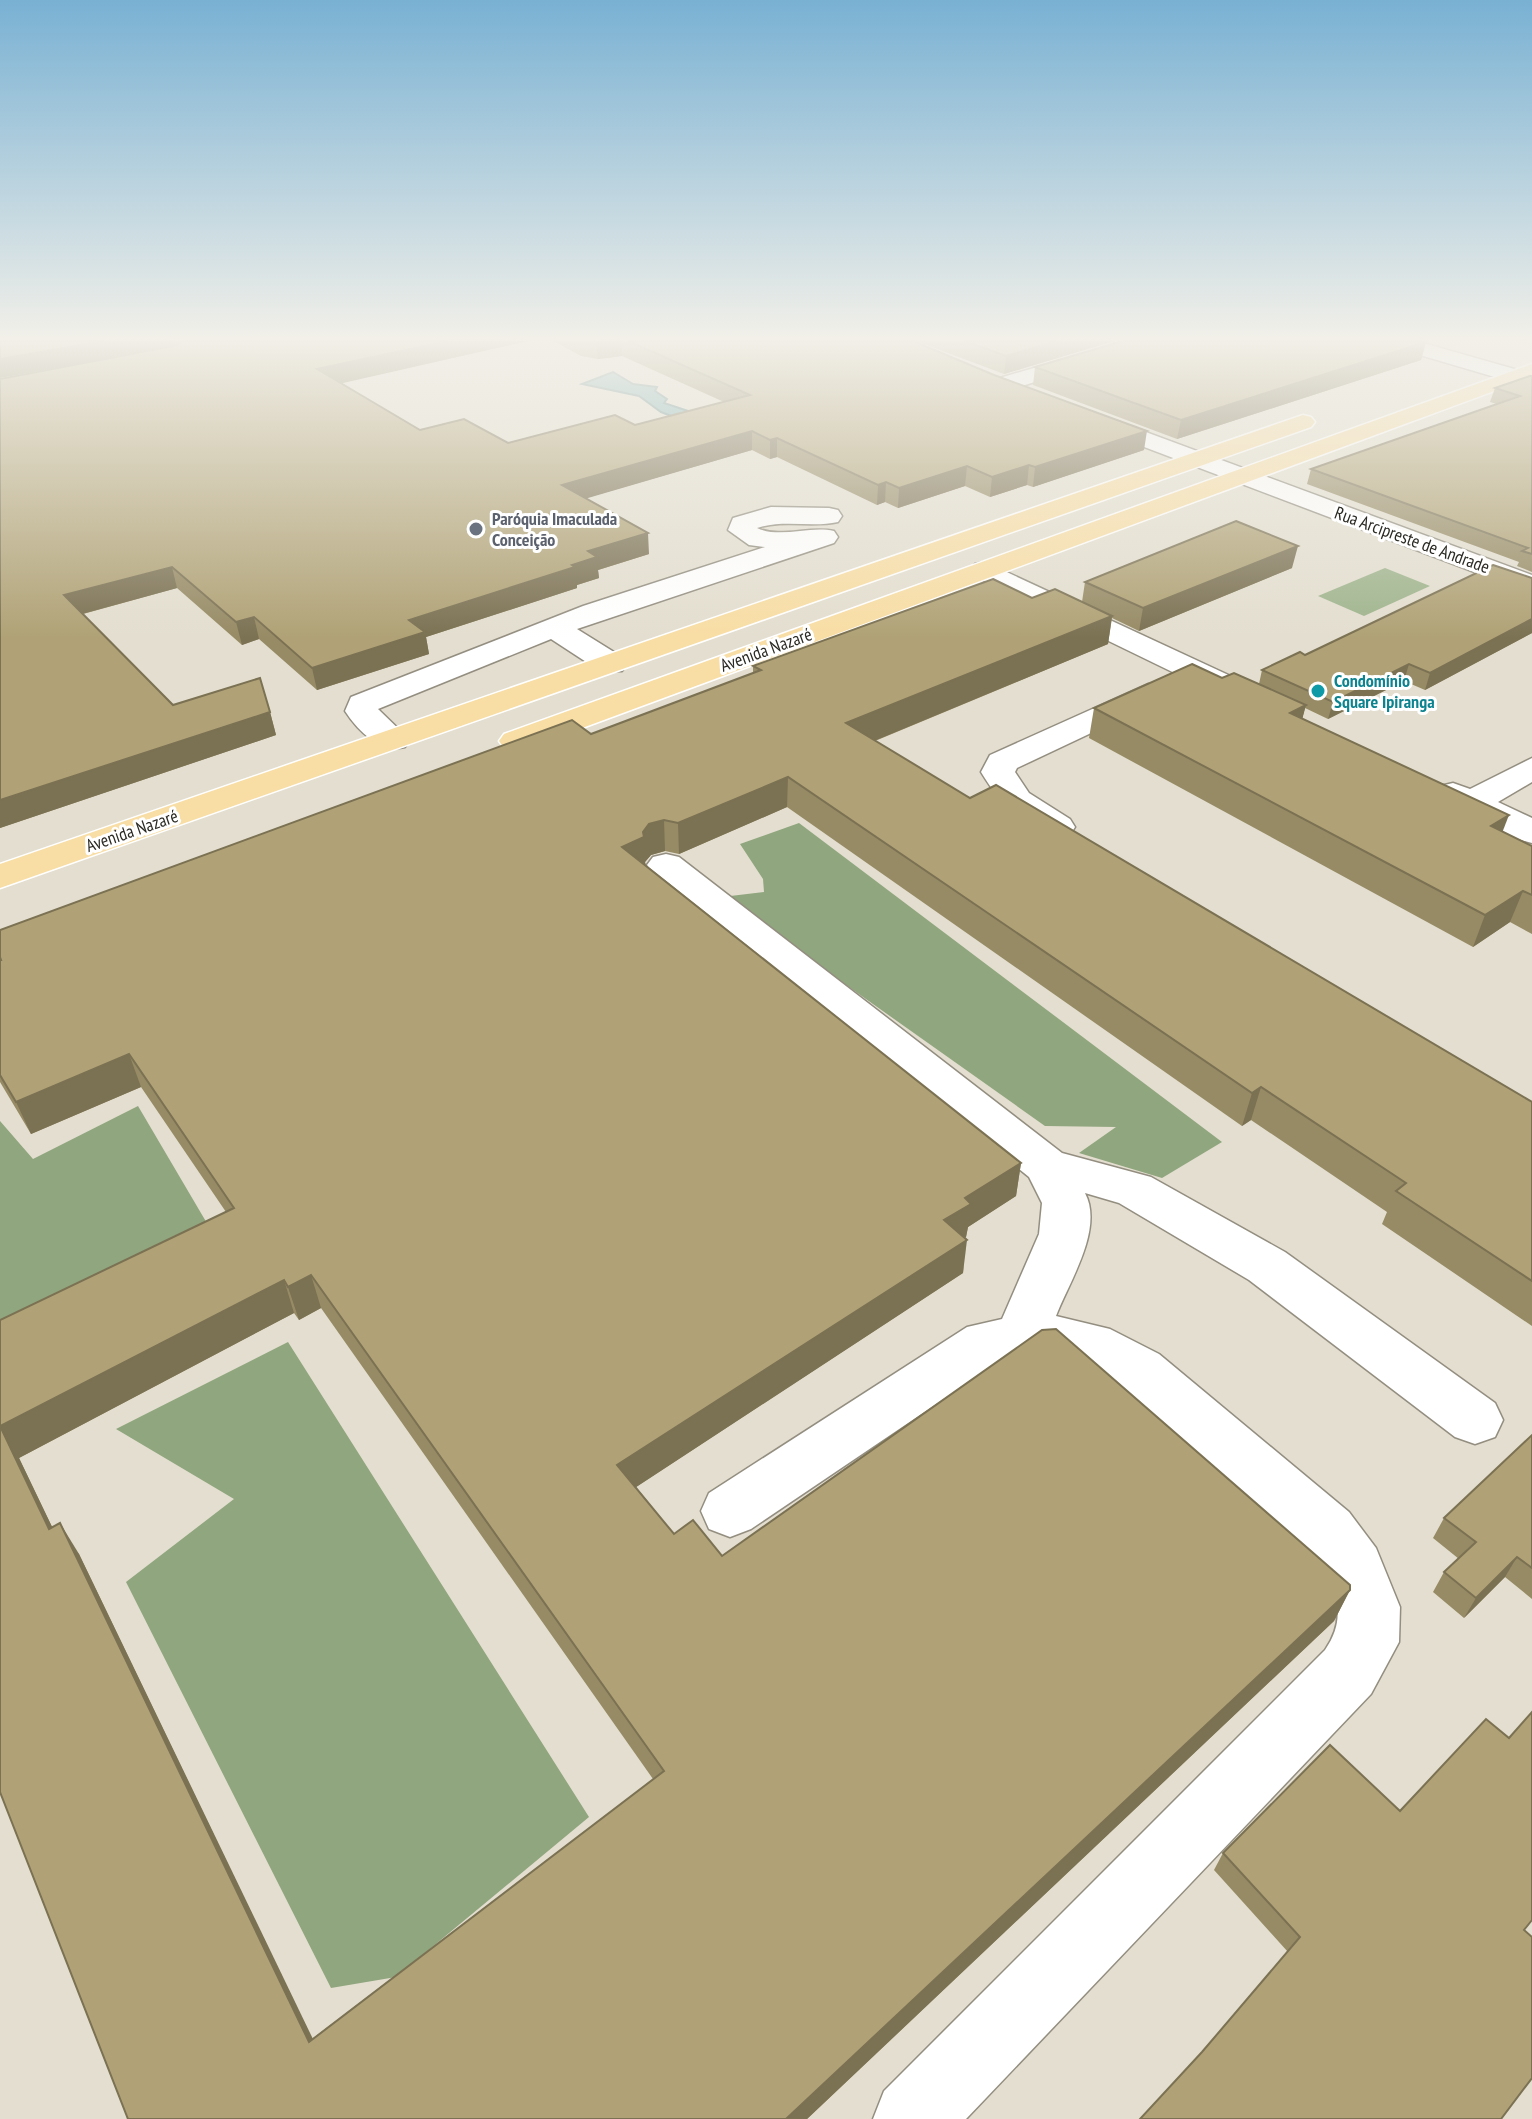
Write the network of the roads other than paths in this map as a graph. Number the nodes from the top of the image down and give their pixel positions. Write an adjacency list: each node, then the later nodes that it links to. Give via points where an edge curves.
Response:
1 (1146, 440): 4 (street, Rua Arcipreste de Andrade)
2 (1250, 440): 4 (main road, Avenida Nazaré)
3 (1344, 440): 5 (main road, Avenida Nazaré)
4 (1196, 459): 5 (street, Rua Arcipreste de Andrade); 10 (main road, Avenida Nazaré)
5 (1241, 476): 7 (main road, Avenida Nazaré); 8 (street, Rua Arcipreste de Andrade)
6 (823, 531): 9 (street)
7 (985, 570): 11 (street); 14 (main road, Avenida Nazaré)
8 (1532, 585)
9 (554, 628): 10 (street); 13 (street, via 362,704 361,711)
10 (611, 664): 13 (main road, Avenida Nazaré)
11 (1198, 672): 12 (street); 19 (street, via 999,767 999,777 1016,800)
12 (1270, 706)
13 (393, 740): 21 (main road, Avenida Nazaré)
14 (490, 751)
15 (1532, 768): 17 (street)
16 (1427, 782): 17 (street)
17 (1470, 803): 18 (street)
18 (1532, 832)
19 (1086, 844)
20 (666, 865): 22 (street)
21 (0, 877)
22 (1047, 1166): 23 (street, via 1066,1203 1064,1234); 24 (street, via 1134,1189 1267,1266)
23 (1020, 1338): 25 (street, via 986,1342); 26 (street, via 1056,1337 1091,1344 1140,1370 1328,1531 1355,1568 1365,1594 1368,1642 1348,1672)
24 (1475, 1420)
25 (730, 1511)
26 (912, 2119)

